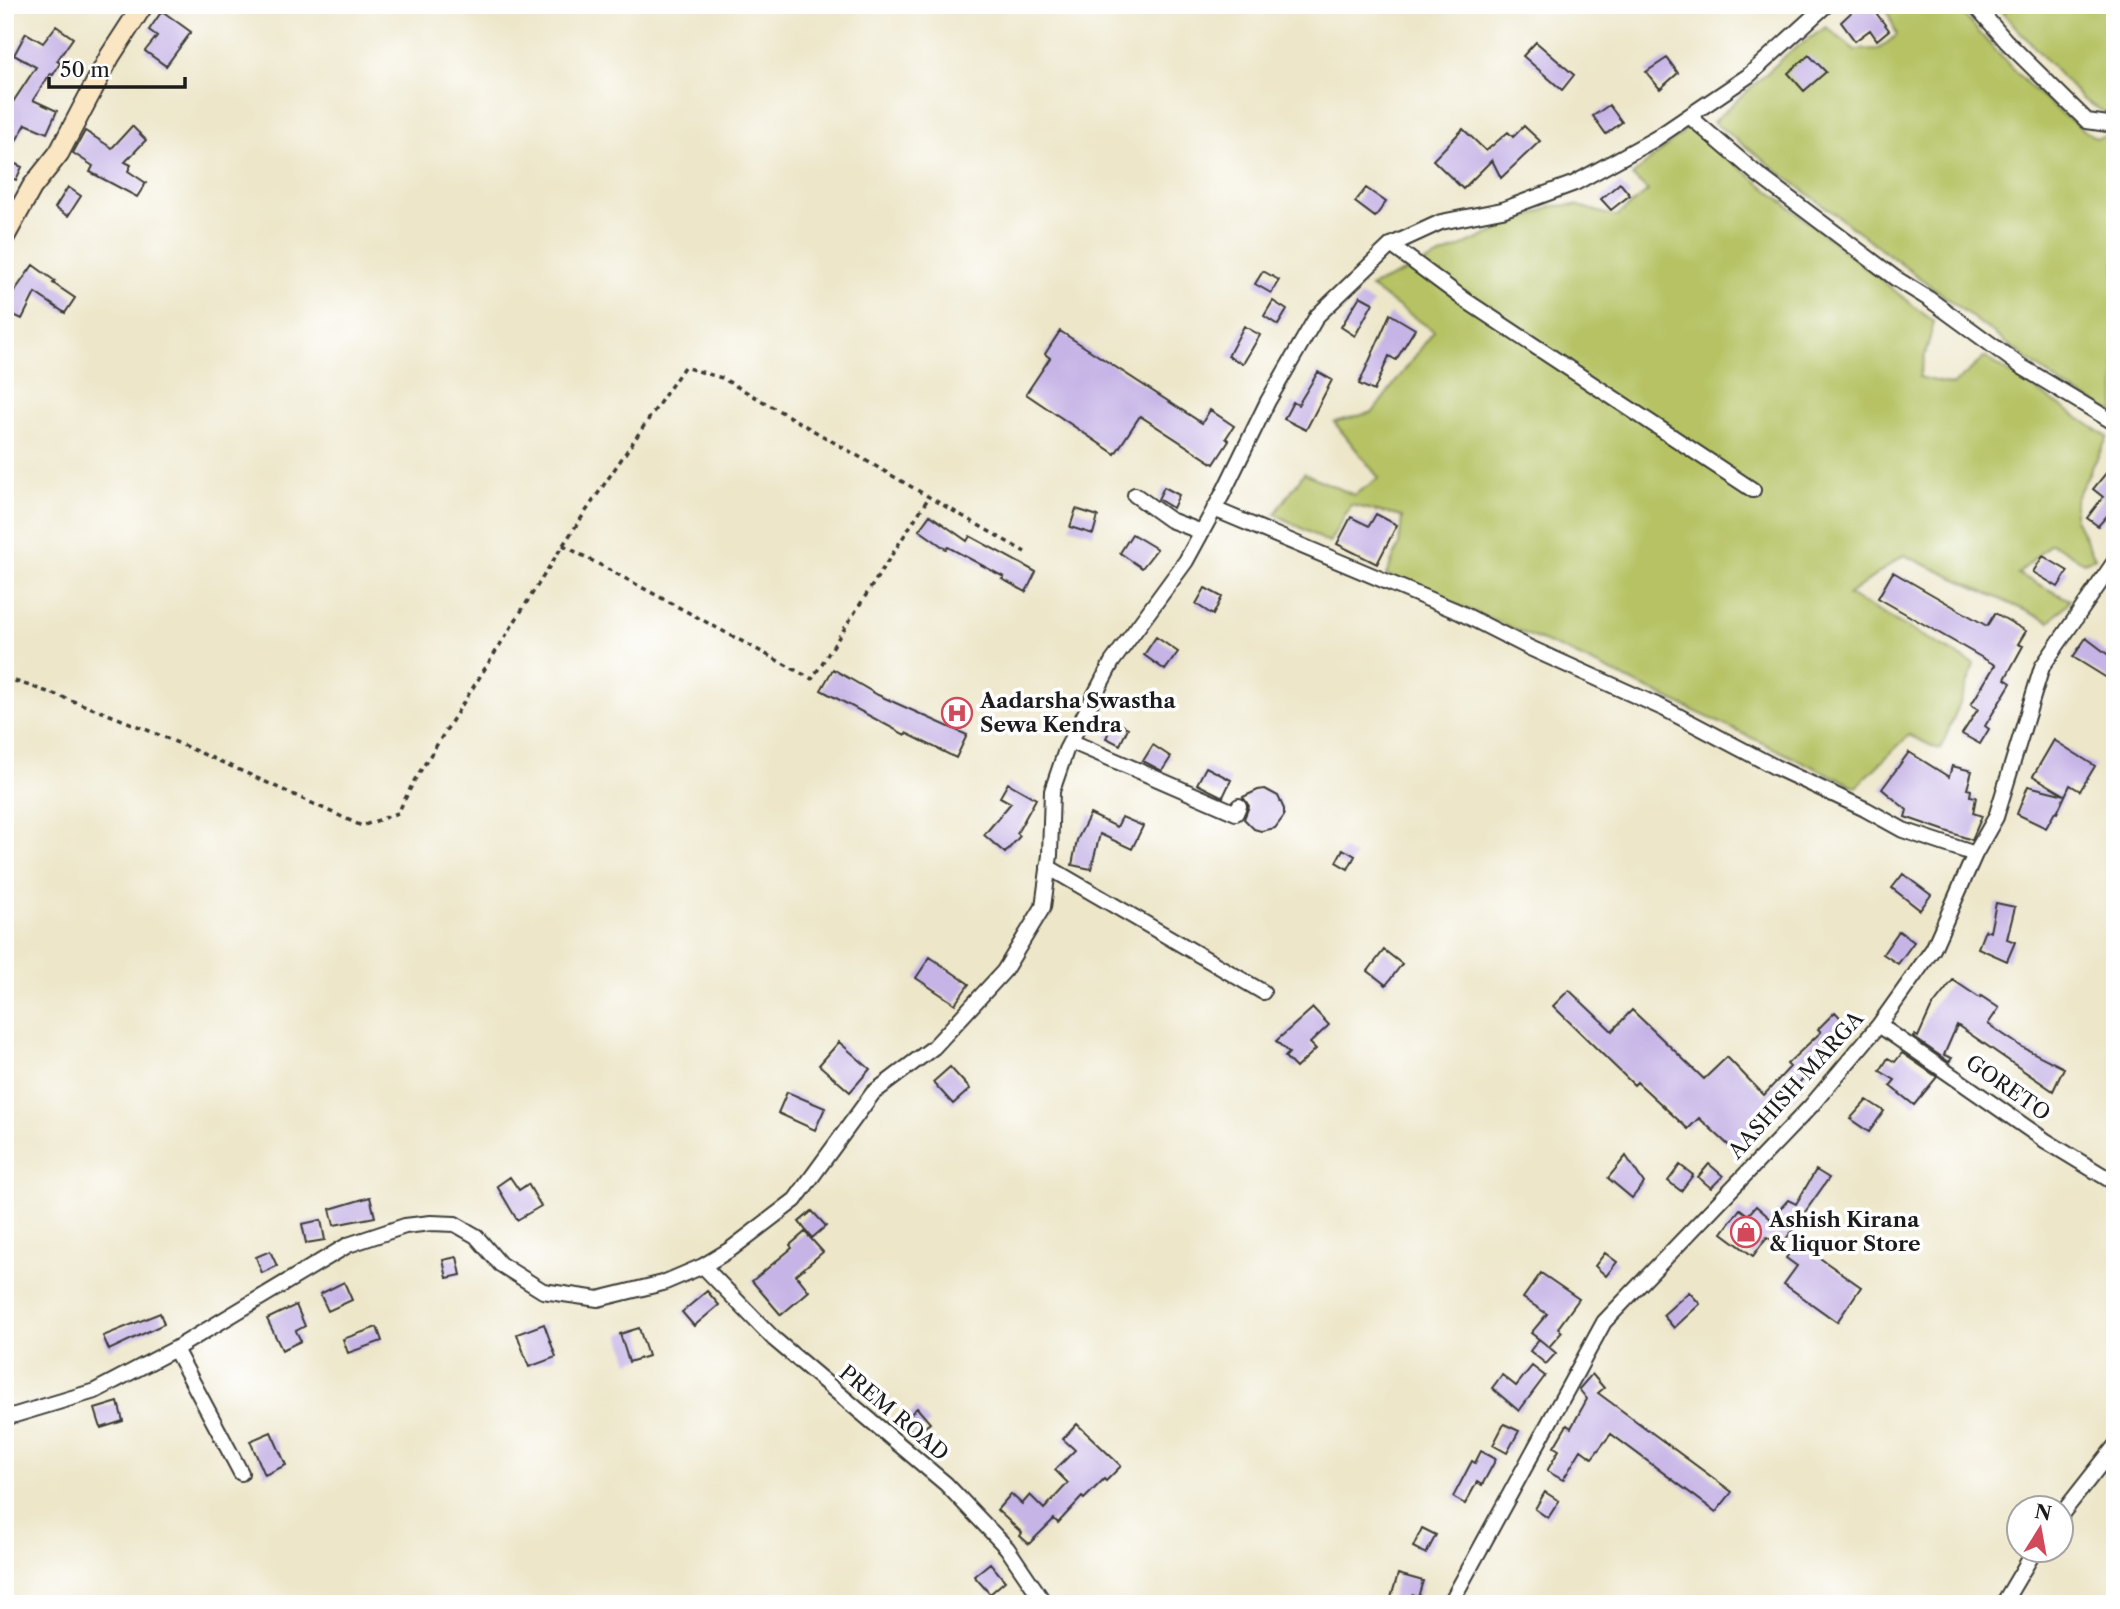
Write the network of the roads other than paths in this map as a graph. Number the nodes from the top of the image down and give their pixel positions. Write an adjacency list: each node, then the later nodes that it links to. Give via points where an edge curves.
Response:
1 (143, 5): 6 (street, via 110,56 59,153 32,187)
2 (1826, 5): 4 (street, via 1748,76)
3 (1975, 5): 5 (street, via 2087,121)
4 (1689, 116): 7 (street, via 1574,183 1502,210 1441,222); 8 (street, via 1757,174 1895,278 2022,367)
5 (2115, 125)
6 (5, 236)
7 (1391, 245): 9 (street, via 1476,307); 11 (street, via 1317,316)
8 (2115, 423)
9 (1753, 490)
10 (1135, 495): 12 (street, via 1170,520)
11 (1214, 509): 12 (street); 16 (street, via 1459,612 1665,709 1903,830)
12 (1202, 531): 14 (street, via 1186,561 1112,662)
13 (2115, 561): 16 (street, AASHISH MARGA, via 2042,667 1996,817)
14 (1070, 741): 15 (street, via 1236,813); 17 (street, via 1052,792)
15 (1238, 806)
16 (1975, 854): 19 (street, AASHISH MARGA, via 1933,949)
17 (1048, 867): 18 (street); 21 (street, via 1043,907 1004,971 934,1046 873,1093 795,1200)
18 (1263, 992)
19 (1879, 1025): 20 (street, GORETO); 29 (street, AASHISH MARGA, via 1811,1106 1604,1322)
20 (2115, 1183)
21 (703, 1266): 22 (street, via 663,1283 598,1299 543,1291 500,1264 476,1236 455,1224 405,1226 348,1245); 28 (street, PREM ROAD, via 774,1339 946,1484 1007,1548)
22 (175, 1349): 23 (street, via 95,1391); 25 (street)
23 (5, 1418)
24 (2115, 1447): 26 (street)
25 (241, 1473)
26 (2074, 1498)
27 (2026, 1564): 30 (street)
28 (1045, 1604)
29 (1450, 1604)
30 (2003, 1604)

